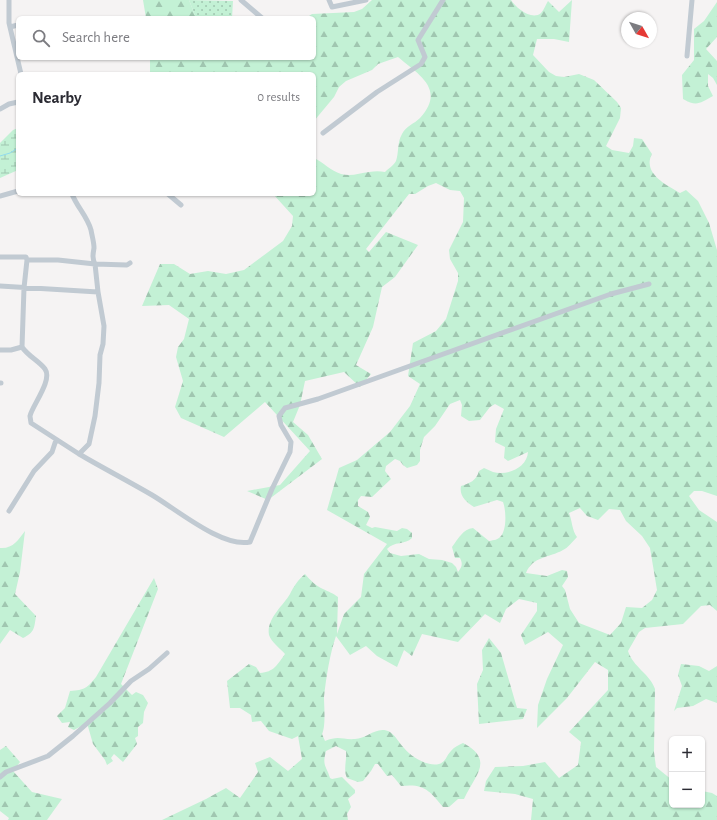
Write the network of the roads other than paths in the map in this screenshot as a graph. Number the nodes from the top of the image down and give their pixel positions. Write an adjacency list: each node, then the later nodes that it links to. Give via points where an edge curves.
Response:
1 (9, 0): 9 (street)
2 (240, 0): 7 (street)
3 (329, 0): 4 (street, via 332,7)
4 (366, 0)
5 (442, 0): 16 (street, via 418,40 425,57 421,64 377,92)
6 (692, 0): 11 (street)
7 (260, 16)
8 (16, 26): 9 (street)
9 (10, 27): 10 (street)
10 (16, 50)
11 (687, 56)
12 (18, 60): 13 (street)
13 (21, 72)
14 (16, 102): 15 (street)
15 (0, 109)
16 (323, 133)
17 (16, 192): 18 (street)
18 (0, 196)
19 (73, 196): 25 (street, via 90,229)
20 (170, 196): 21 (street)
21 (181, 205)
22 (0, 257): 23 (street, via 26,257)
23 (27, 260): 25 (street); 28 (street)
24 (130, 263): 25 (street)
25 (95, 264): 29 (street)
26 (649, 284): 33 (street, via 610,294 318,399 285,408 279,416 291,442 290,452 250,542 243,544 203,529)
27 (0, 286): 28 (street)
28 (24, 288): 29 (street); 30 (street)
29 (98, 292): 33 (street, via 104,326 99,383 89,444)
30 (22, 347): 31 (street); 32 (street, via 47,373 40,397 30,416 31,422)
31 (0, 350)
32 (56, 440): 33 (street); 34 (street, via 52,452 34,471)
33 (79, 454)
34 (9, 511)
35 (167, 653): 36 (street, via 131,681 110,703 48,756 6,772)
36 (0, 777)

